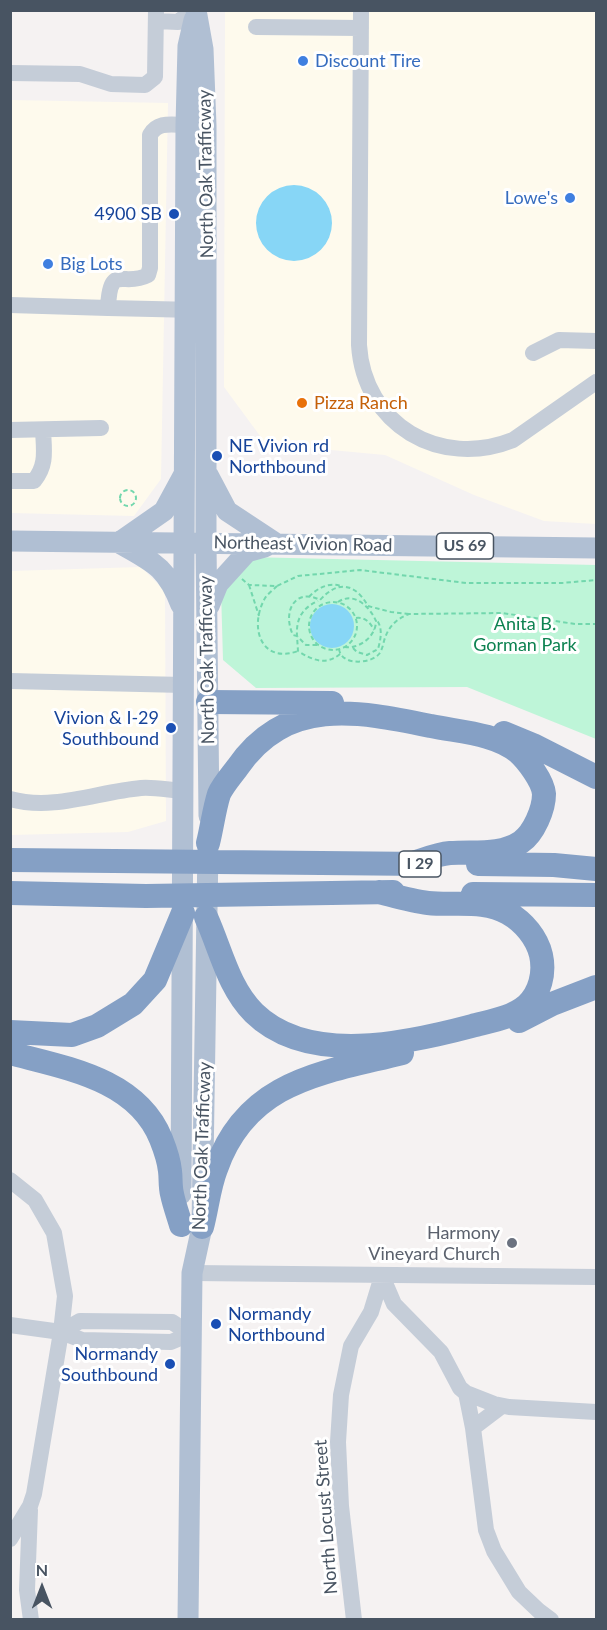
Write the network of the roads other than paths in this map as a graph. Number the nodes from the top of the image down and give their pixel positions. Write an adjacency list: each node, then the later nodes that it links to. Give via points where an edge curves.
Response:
1 (195, 10): 3 (street, via 178,22); 7 (main road, North Oak Trafficway, via 188,46); 11 (main road, North Oak Trafficway, via 203,49)
2 (361, 10): 5 (street)
3 (157, 16): 6 (street, via 155,77 146,85 111,84 80,74)
4 (256, 27): 5 (street)
5 (361, 28): 14 (street, via 359,345 363,373 378,403 388,417 417,438 448,448 481,449 513,440)
6 (10, 73)
7 (186, 125): 9 (street, via 160,124 150,135 150,268 142,278 120,278 113,282); 10 (main road, North Oak Trafficway)
8 (10, 305): 9 (street)
9 (108, 308): 10 (street)
10 (185, 310): 11 (street); 18 (main road, North Oak Trafficway)
11 (207, 311): 19 (main road, North Oak Trafficway)
12 (597, 341): 13 (street, via 559,340)
13 (533, 353)
14 (597, 382)
15 (101, 428): 17 (street)
16 (10, 430): 17 (street)
17 (43, 430): 20 (street, via 42,472 34,482)
18 (185, 472): 22 (main road, via 164,511); 24 (main road, North Oak Trafficway)
19 (206, 472): 23 (main road, North Oak Trafficway); 25 (main road, via 227,511)
20 (10, 481)
21 (10, 541): 22 (main road, Northeast Vivion Road / US 69)
22 (118, 543): 24 (main road, Northeast Vivion Road / US 69); 27 (main road, via 148,559 167,575)
23 (206, 543): 24 (main road, Northeast Vivion Road / US 69); 25 (main road, Northeast Vivion Road / US 69); 28 (main road, North Oak Trafficway)
24 (184, 544): 27 (main road, North Oak Trafficway); 34 (main road, via 198,588 197,765)
25 (277, 544): 26 (main road, Northeast Vivion Road / US 69); 28 (main road, via 247,552 218,584)
26 (597, 548)
27 (184, 611): 30 (main road, North Oak Trafficway)
28 (207, 611): 31 (main road, North Oak Trafficway)
29 (10, 681): 30 (street)
30 (184, 685): 33 (main road, North Oak Trafficway)
31 (208, 702): 32 (highway, via 361,703 434,714 533,744); 34 (main road, North Oak Trafficway)
32 (597, 777)
33 (183, 791): 35 (street, via 143,788 46,804); 43 (main road, North Oak Trafficway)
34 (209, 796): 36 (main road, North Oak Trafficway)
35 (10, 799)
36 (208, 843): 38 (highway, via 220,793 248,752 275,729 310,717 339,712 380,716 495,739 517,752 534,770 544,793 538,820 521,842 500,850 447,853); 44 (main road, North Oak Trafficway)
37 (10, 861): 38 (highway, I 29)
38 (410, 864): 39 (highway, I 29)
39 (597, 869)
40 (379, 892): 41 (highway, I 29, via 146,896); 42 (highway, I 29); 44 (highway, via 428,903 474,904 509,913 529,931 537,945 542,968 537,992 529,1004 515,1014 387,1044 310,1042 275,1028 244,1001 228,975)
41 (10, 893)
42 (597, 895)
43 (183, 913): 46 (highway, via 155,980 133,1004 97,1026 72,1035); 49 (main road, North Oak Trafficway)
44 (206, 917): 49 (main road, North Oak Trafficway)
45 (597, 987): 49 (highway, via 516,1022 305,1077 272,1094 246,1118 222,1154)
46 (10, 1032)
47 (10, 1053): 49 (highway, via 85,1073 128,1097 142,1110 162,1141 170,1169 171,1192)
48 (10, 1180): 56 (street, via 35,1200 54,1233 65,1296)
49 (192, 1226): 50 (main road, North Oak Trafficway)
50 (192, 1273): 51 (street); 57 (main road, North Oak Trafficway)
51 (382, 1276): 52 (street); 53 (street); 54 (street, North Locust Street)
52 (597, 1277)
53 (394, 1304): 54 (street); 58 (street, via 441,1352)
54 (374, 1305): 69 (street, North Locust Street, via 351,1346 340,1407 341,1506)
55 (10, 1325): 56 (street)
56 (61, 1332): 57 (street, via 80,1321 172,1322); 62 (street)
57 (190, 1334): 68 (main road, North Oak Trafficway)
58 (466, 1393): 59 (street); 61 (street)
59 (502, 1406): 60 (street); 61 (street)
60 (597, 1412)
61 (473, 1428): 66 (street, via 486,1530 494,1551)
62 (30, 1506): 63 (street); 65 (street)
63 (10, 1539)
64 (10, 1545): 65 (street)
65 (27, 1550): 67 (street)
66 (532, 1612): 70 (street)
67 (31, 1620)
68 (188, 1620)
69 (354, 1620)
70 (551, 1620)

